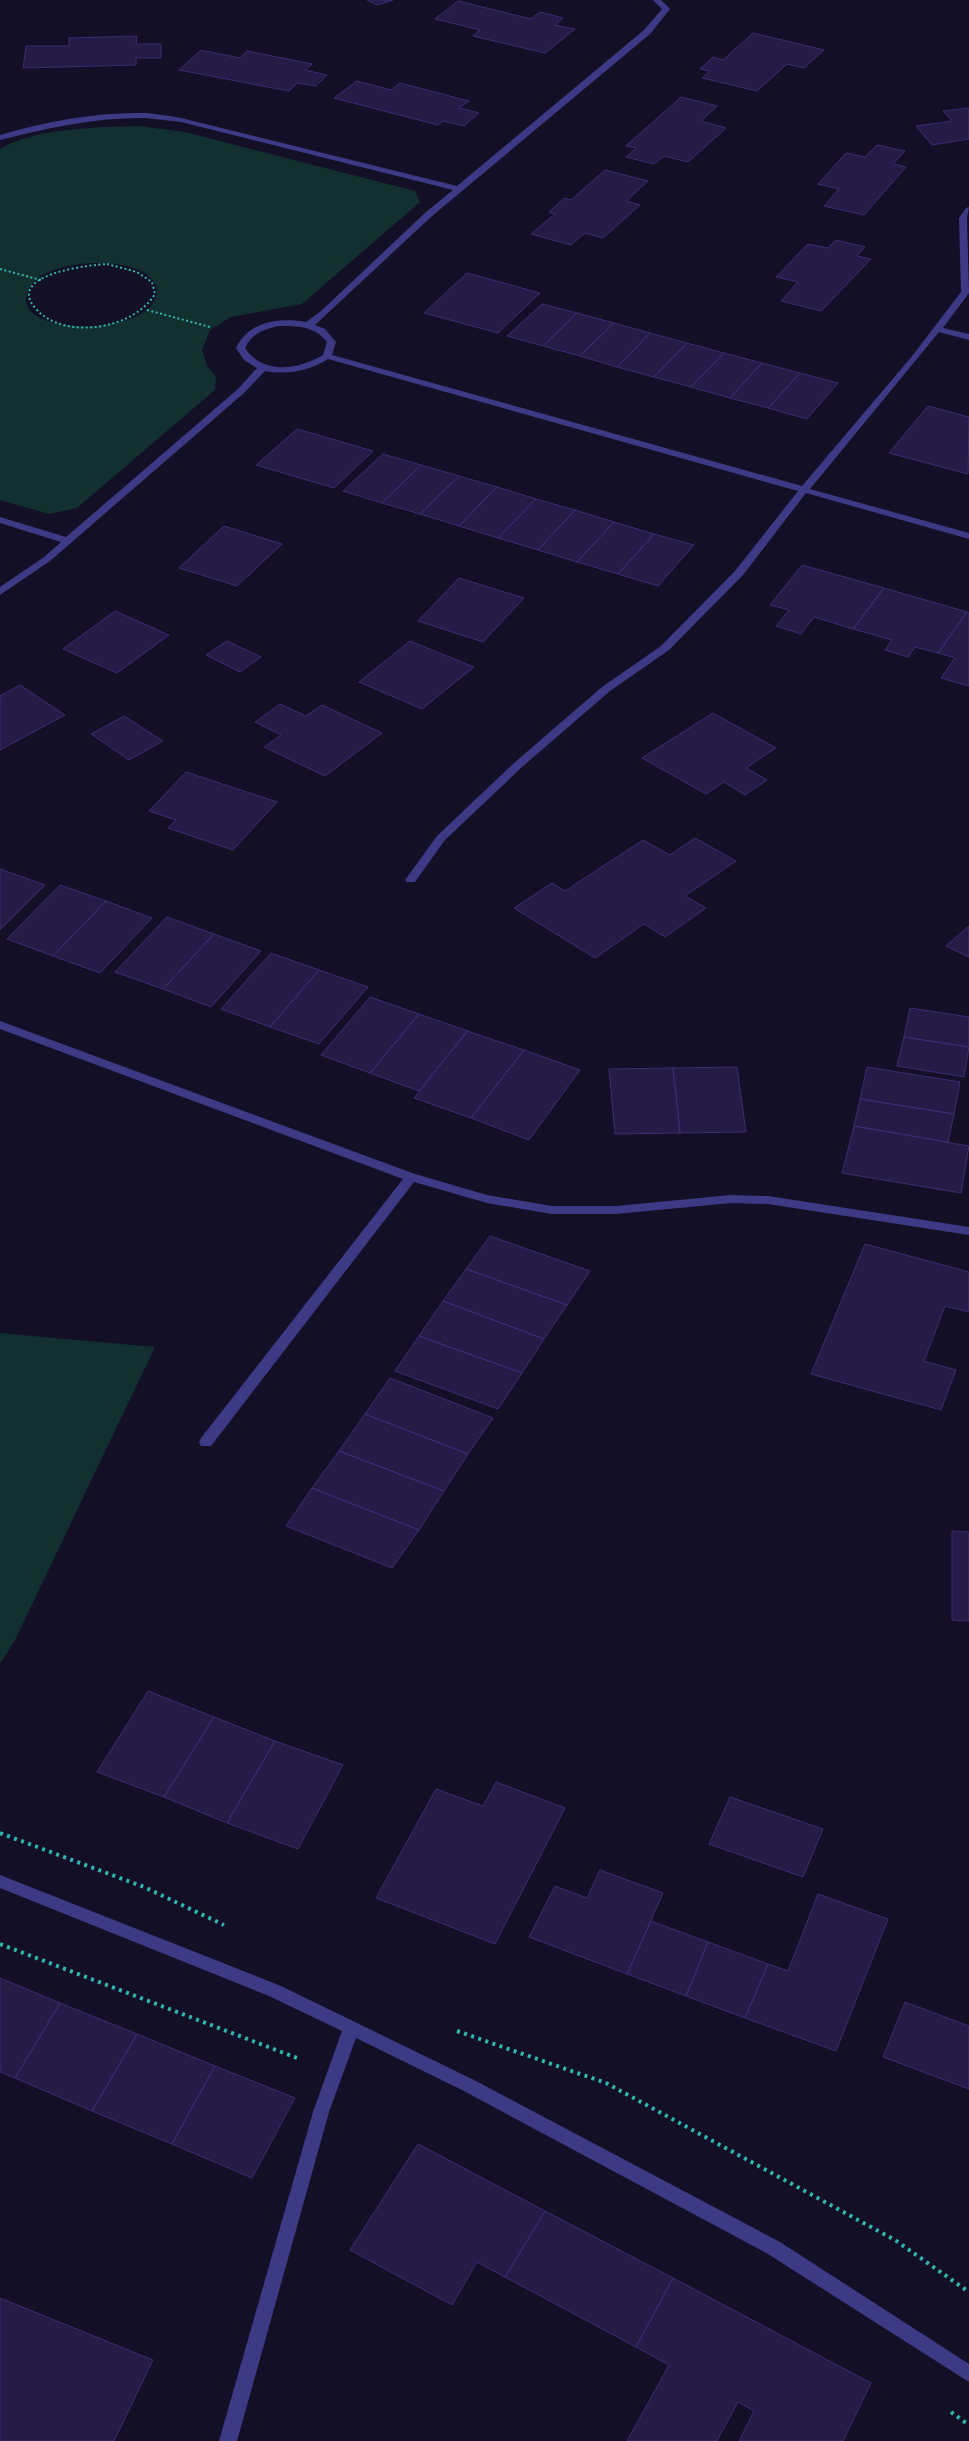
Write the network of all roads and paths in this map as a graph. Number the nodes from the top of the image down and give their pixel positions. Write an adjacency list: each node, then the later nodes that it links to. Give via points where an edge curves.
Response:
1 (657, 0): 3 (street, via 666,9 647,32)
2 (0, 138): 3 (street, via 28,129 76,121 141,116 181,120)
3 (459, 189): 8 (street)
4 (969, 210): 9 (street, via 963,218 965,292)
5 (0, 269): 6 (path)
6 (41, 280): 7 (path, via 67,268 86,265 126,267 151,281 156,291 154,301); 7 (path, via 31,293 31,303 38,313 51,321 76,326 111,324)
7 (146, 310): 11 (path)
8 (307, 326): 11 (street, via 278,323 257,329); 12 (street, via 328,335 332,342)
9 (938, 329): 10 (street); 14 (street)
10 (969, 336)
11 (245, 337): 13 (street, via 240,348 244,356)
12 (327, 356): 13 (street, via 298,369); 14 (street)
13 (263, 367): 17 (street, via 241,391)
14 (804, 490): 16 (street); 19 (street, via 739,573 665,648 606,689 518,765 441,838)
15 (0, 520): 17 (street)
16 (969, 536)
17 (68, 540): 18 (street, via 48,559)
18 (0, 592)
19 (411, 880)
20 (2, 1030): 21 (street)
21 (411, 1177): 22 (street, via 487,1199 552,1210 616,1210 732,1199 768,1200); 23 (street)
22 (969, 1231)
23 (206, 1442)
24 (0, 1833): 26 (path, via 144,1887)
25 (0, 1881): 28 (street, via 275,1991)
26 (233, 1929)
27 (0, 1944): 30 (path)
28 (351, 2028): 30 (street); 32 (street, via 468,2085 774,2248)
29 (448, 2028): 31 (path, via 606,2083 894,2240)
30 (335, 2072): 35 (street)
31 (969, 2292)
32 (969, 2374)
33 (947, 2408): 34 (path)
34 (969, 2425)
35 (228, 2441)

